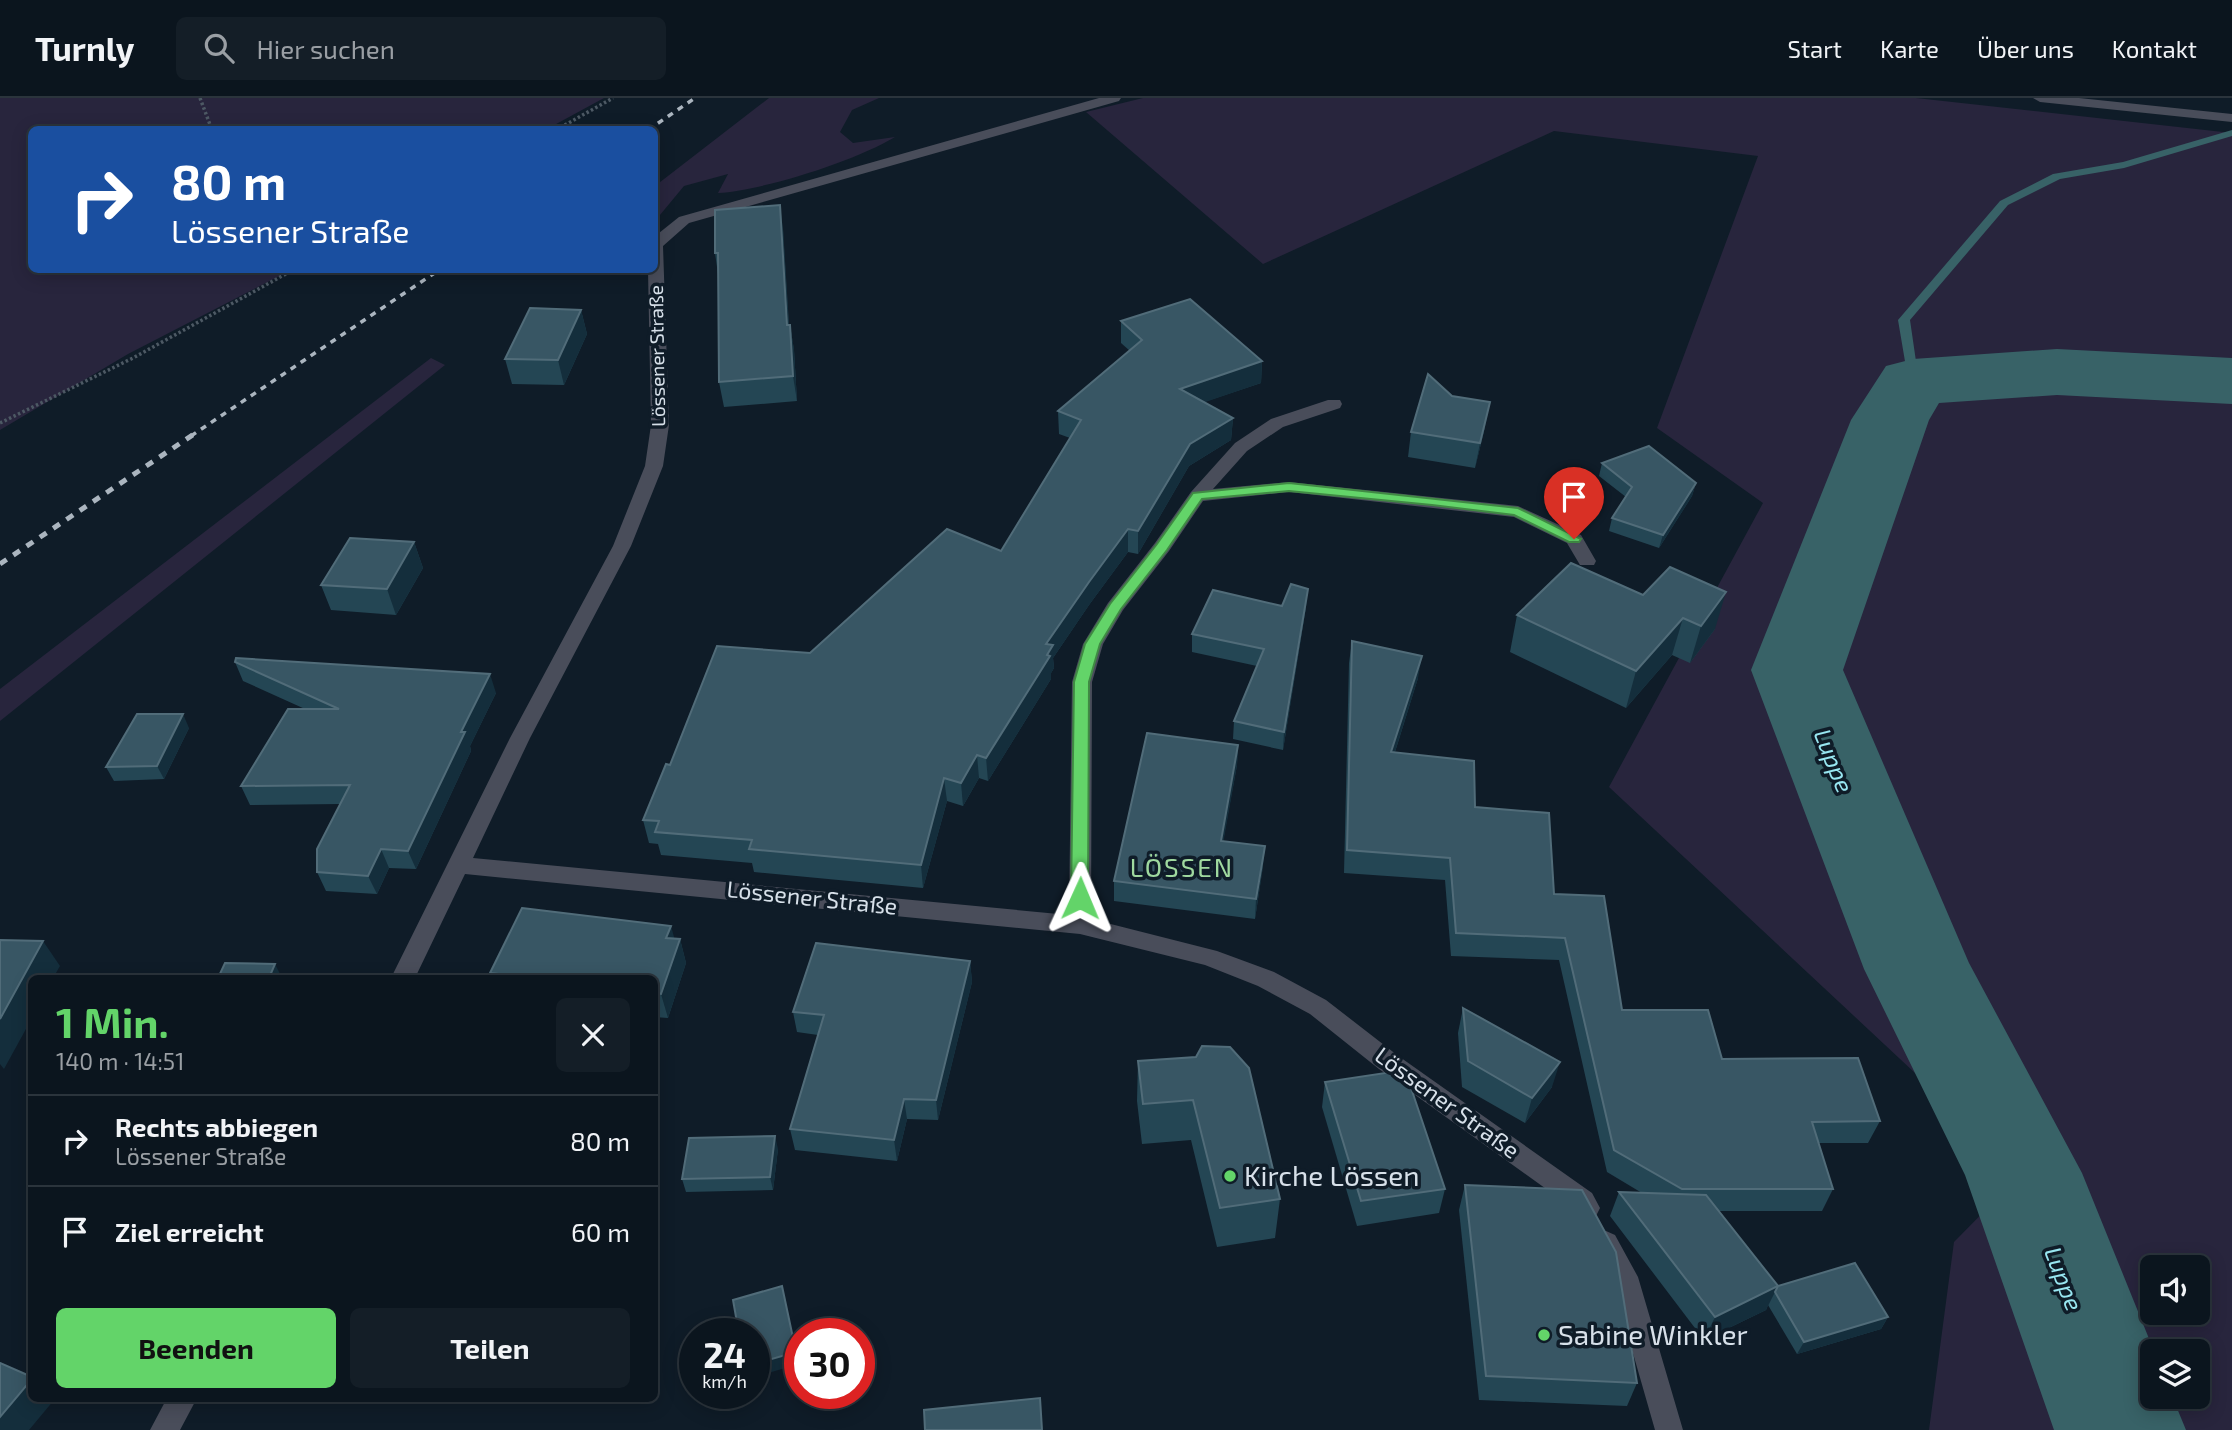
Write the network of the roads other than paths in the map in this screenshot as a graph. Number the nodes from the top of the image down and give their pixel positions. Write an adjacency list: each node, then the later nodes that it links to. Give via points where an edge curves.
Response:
1 (1114, 98): 4 (street, Lössener Straße, via 684,220)
2 (2040, 98): 3 (street)
3 (2232, 118)
4 (658, 242)
5 (656, 273): 9 (street, Lössener Straße, via 660,425 654,466 622,546 520,738)
6 (1334, 404): 7 (street, via 1277,423 1241,447)
7 (1197, 496): 8 (street, via 1289,487 1518,512 1574,539); 10 (street, via 1115,607 1093,644 1082,682)
8 (1587, 561)
9 (460, 865): 10 (street, Lössener Straße); 11 (street, Lössener Straße)
10 (1080, 925): 14 (street, Lössener Straße, via 1209,957 1266,979 1318,1007 1583,1201 1625,1277)
11 (405, 975)
12 (181, 1402): 13 (street)
13 (164, 1430)
14 (1669, 1430)

